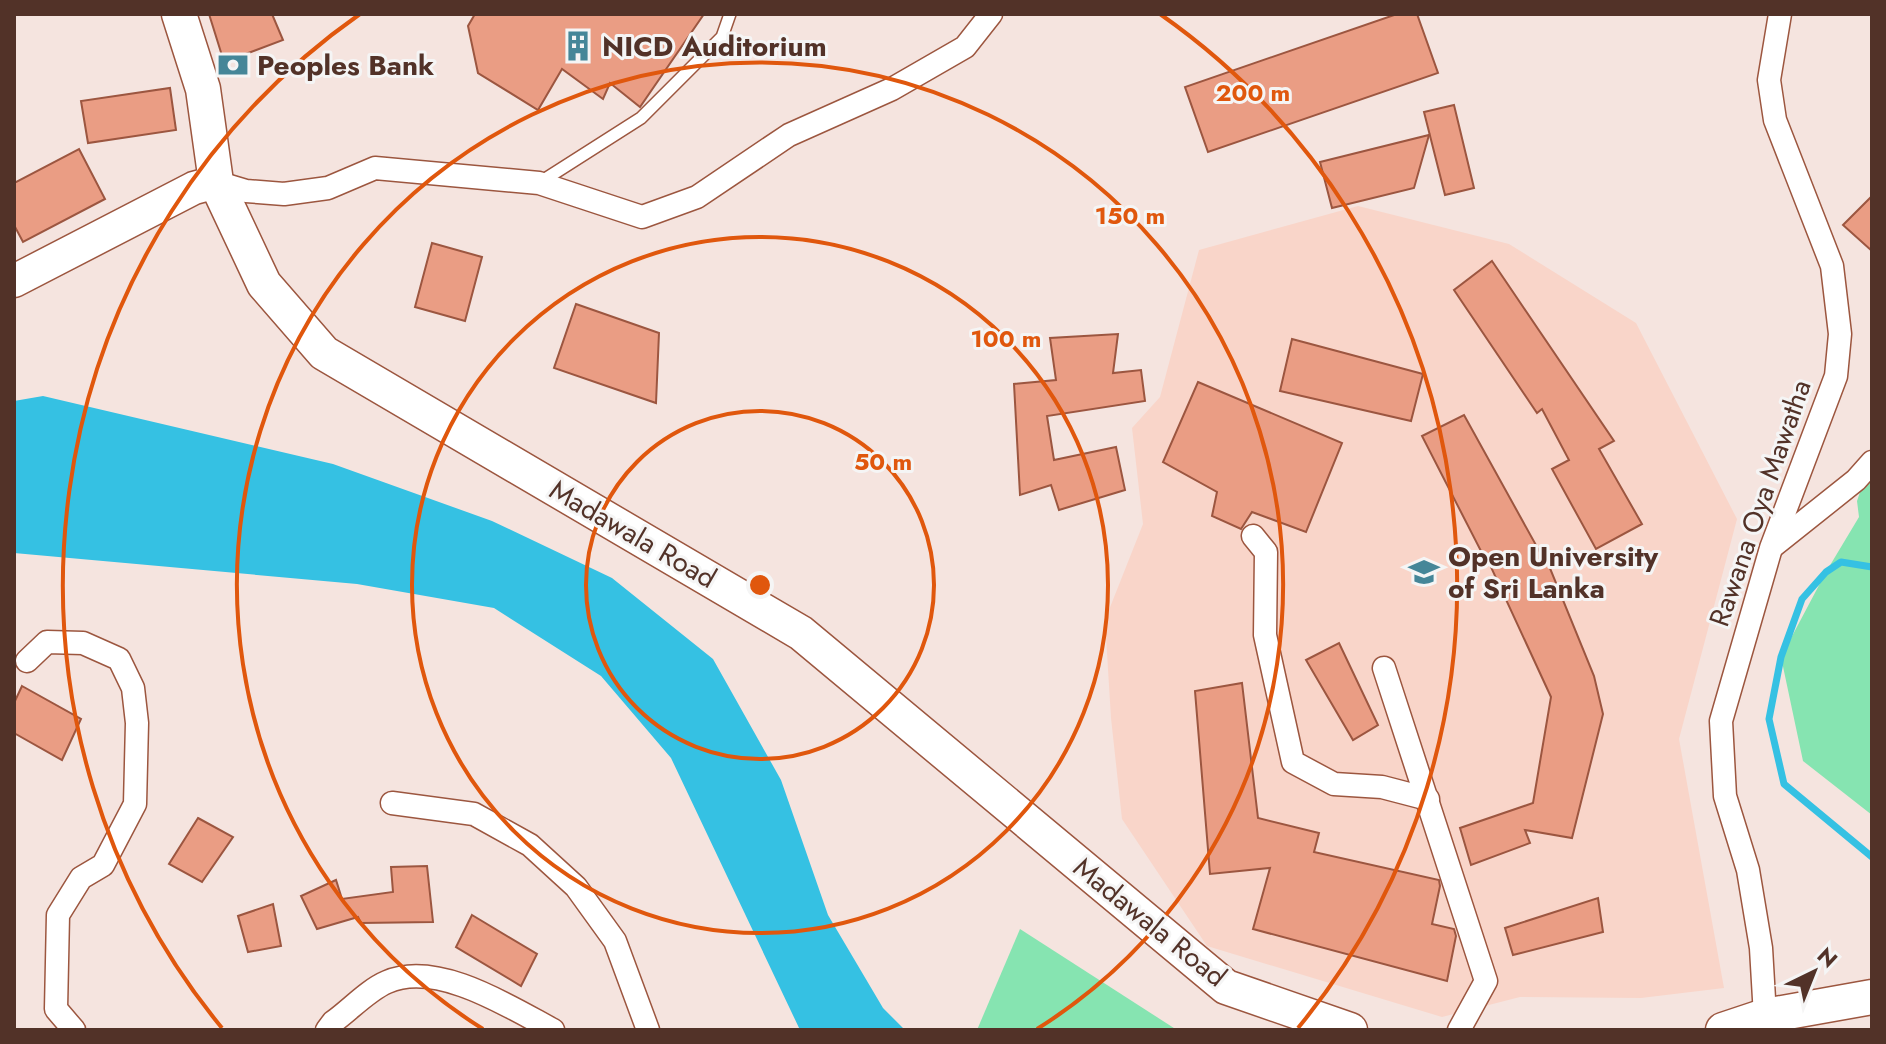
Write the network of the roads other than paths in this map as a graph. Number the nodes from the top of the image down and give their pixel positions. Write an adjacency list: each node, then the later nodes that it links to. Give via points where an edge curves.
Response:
1 (179, 14): 5 (main road, Madawala Road, via 203,89)
2 (730, 14): 6 (lane, via 722,37 641,118)
3 (991, 14): 6 (street, via 965,47 892,89 789,135 697,197 642,217)
4 (1780, 14): 10 (street, Rawana Oya Mawatha, via 1769,80 1775,120 1832,266 1840,334 1836,376)
5 (216, 182): 6 (street, via 284,194 328,188 375,168); 7 (main road, via 194,188); 21 (main road, Madawala Road, via 264,284 324,353 801,633 1226,987)
6 (539, 183)
7 (14, 281)
8 (1872, 462): 10 (street)
9 (1253, 536): 13 (street, via 1266,552 1265,635 1293,762 1334,784 1382,787)
10 (1771, 548): 16 (street, Rawana Oya Mawatha, via 1721,721 1725,796 1748,870)
11 (27, 661): 17 (street, via 47,642 83,643 119,659 133,688 135,804 103,865 81,878 58,915 56,1009)
12 (1384, 668): 13 (street)
13 (1428, 799): 22 (street, via 1486,981)
14 (392, 803): 20 (street, via 474,814 530,845 576,887 615,941)
15 (1872, 997): 16 (main road)
16 (1765, 1016): 23 (main road)
17 (74, 1030)
18 (327, 1030): 19 (street, via 387,982 413,976 466,984)
19 (553, 1030)
20 (648, 1030)
21 (1350, 1030)
22 (1459, 1030)
23 (1723, 1030)

